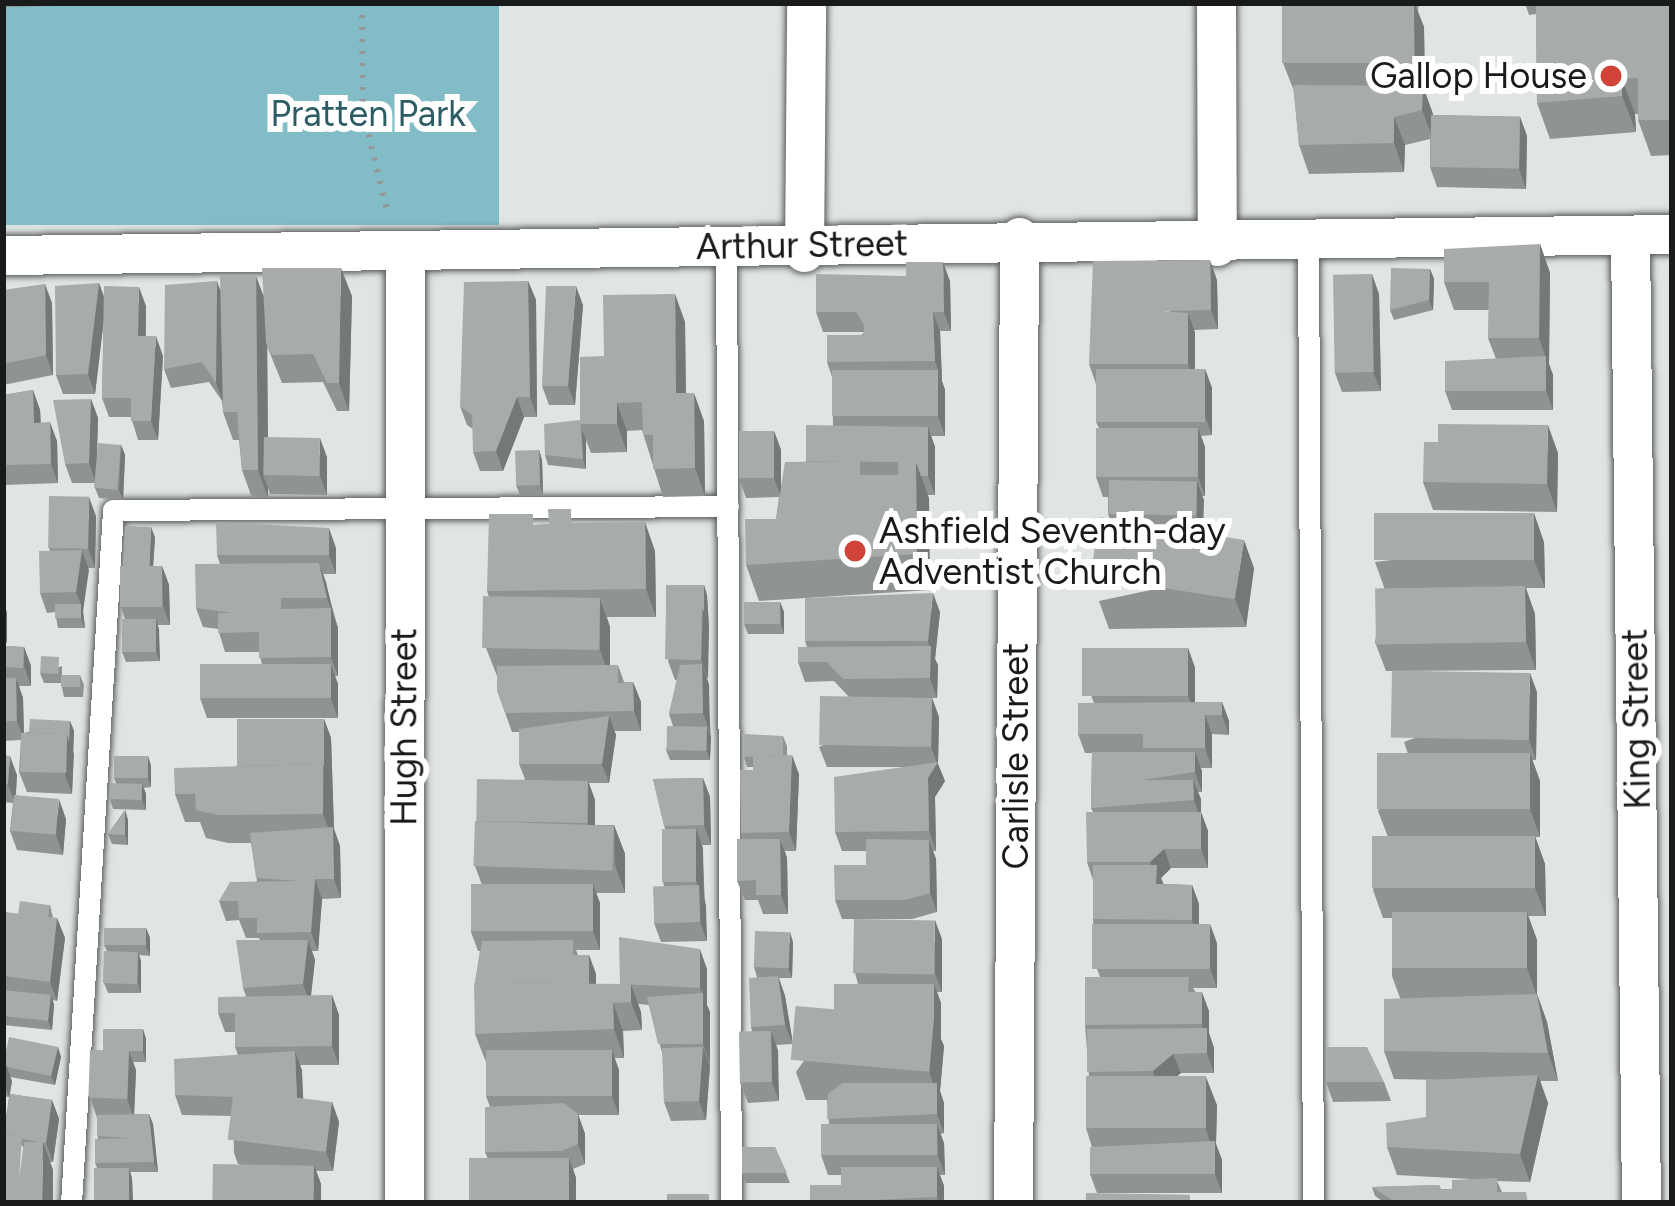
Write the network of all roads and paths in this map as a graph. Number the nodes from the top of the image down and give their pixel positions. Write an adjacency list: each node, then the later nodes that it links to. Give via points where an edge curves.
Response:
1 (362, 3): 10 (path, via 363,112 387,184)
2 (806, 3): 11 (street)
3 (1216, 3): 8 (street)
4 (1672, 234): 5 (street, Arthur Street)
5 (1630, 235): 7 (street, Arthur Street); 20 (street, King Street)
6 (1019, 237): 8 (street, Arthur Street); 11 (street, Arthur Street); 18 (street, Carlisle Street)
7 (1308, 239): 8 (street, Arthur Street); 19 (lane)
8 (1216, 246)
9 (726, 247): 10 (street, Arthur Street); 11 (street, Arthur Street); 14 (lane)
10 (396, 250): 12 (street, Arthur Street); 13 (street, Hugh Street)
11 (804, 252)
12 (3, 255)
13 (405, 505): 14 (lane); 15 (lane, via 113,510); 16 (street, Hugh Street)
14 (728, 506): 17 (lane)
15 (71, 1203)
16 (404, 1203)
17 (731, 1203)
18 (1013, 1203)
19 (1313, 1203)
20 (1641, 1203)

